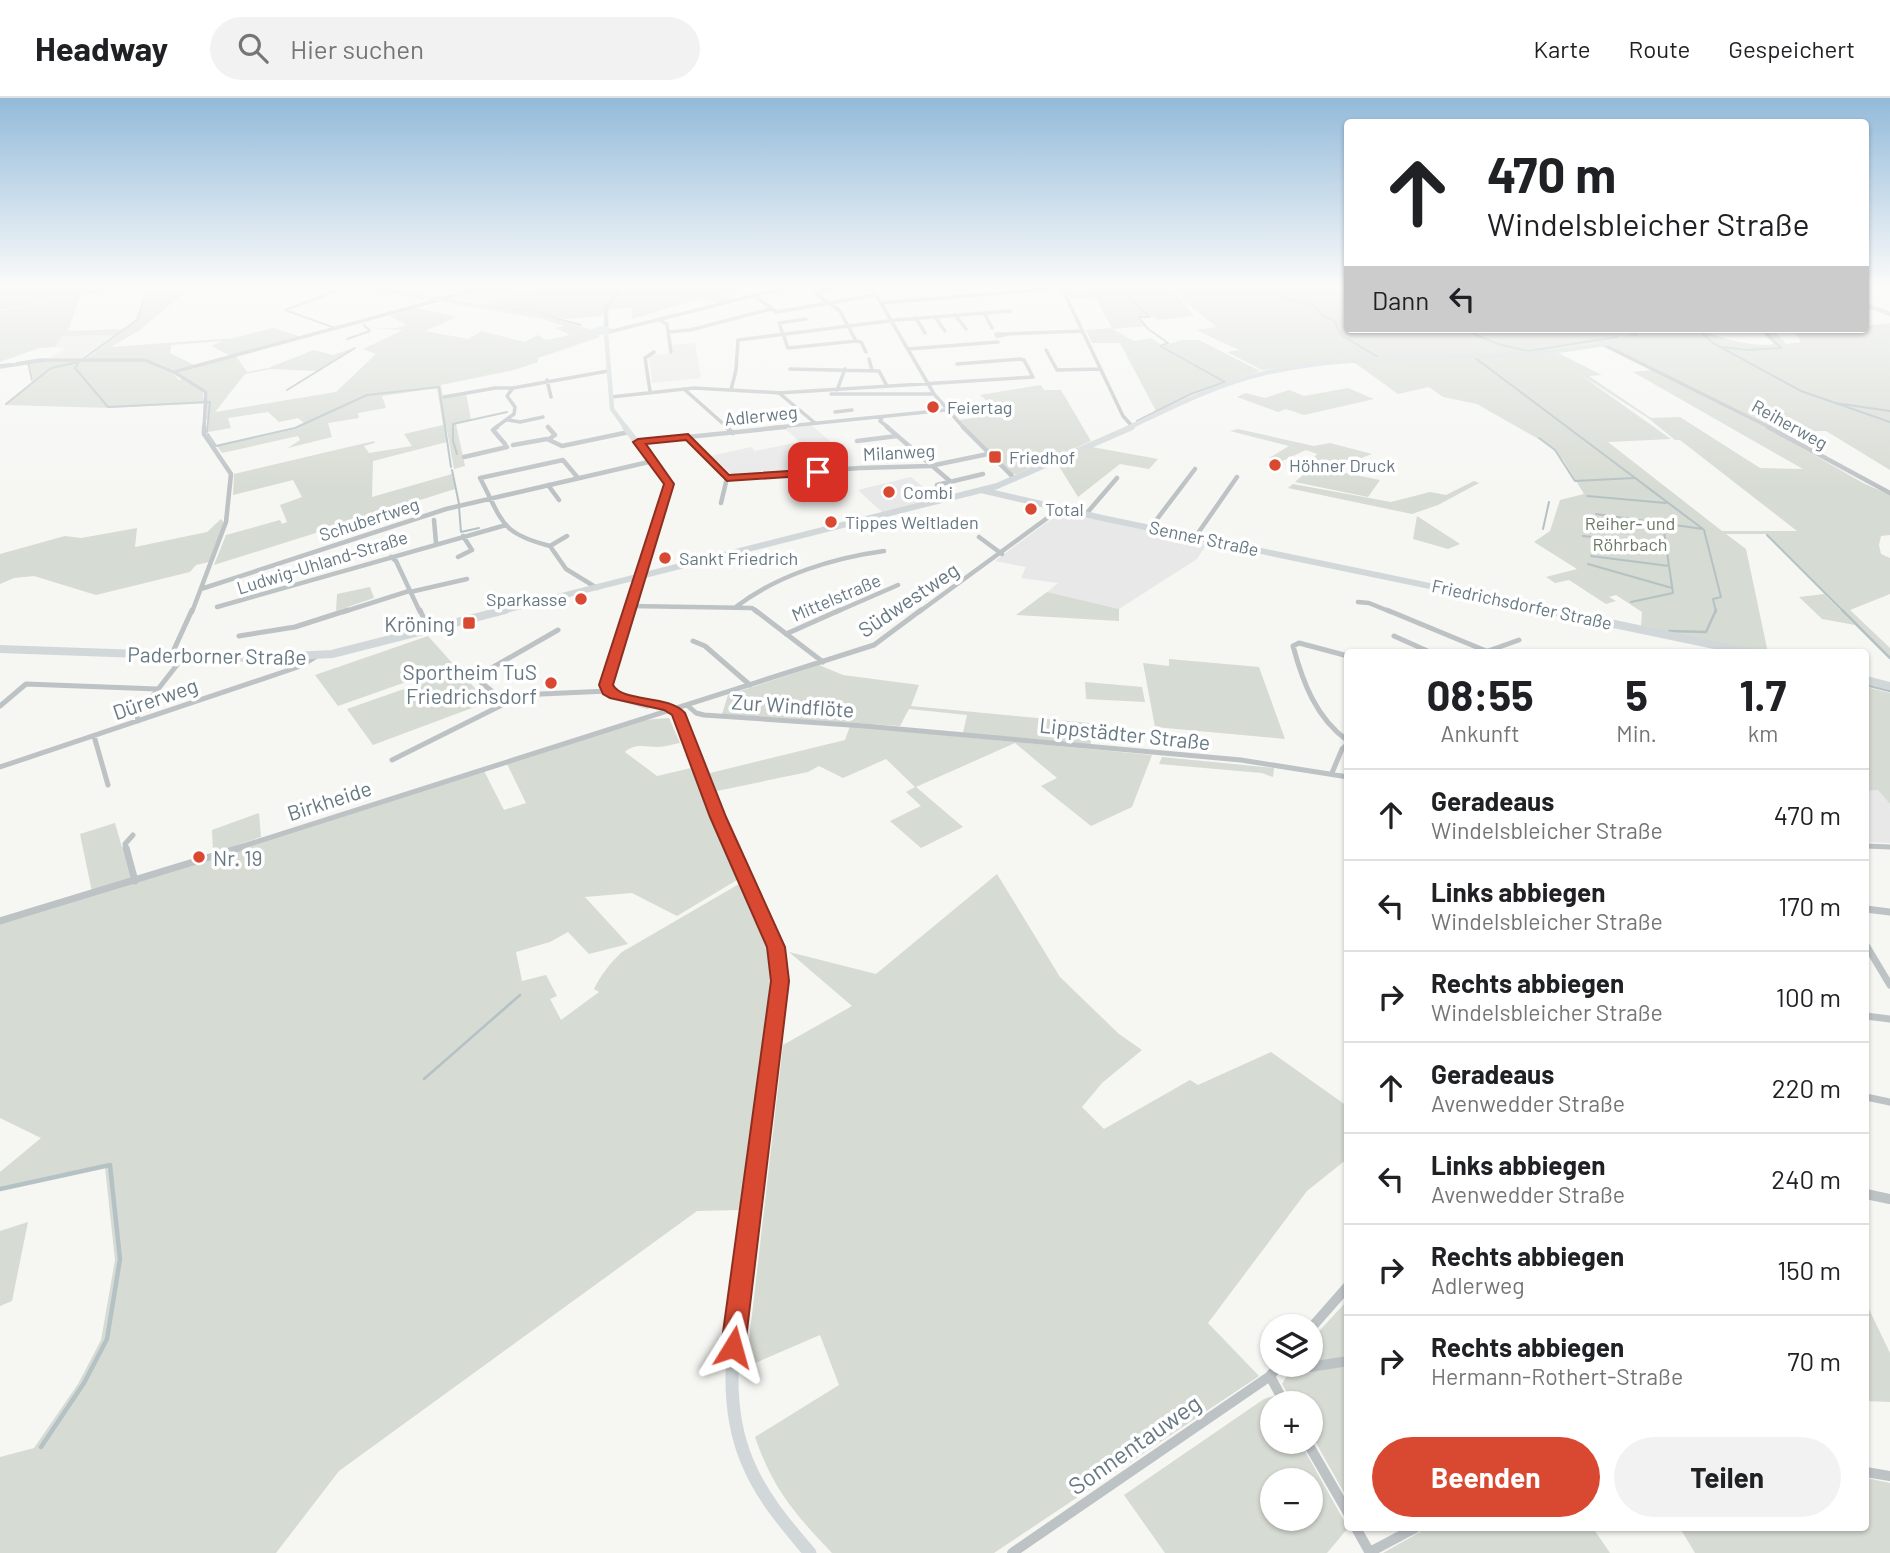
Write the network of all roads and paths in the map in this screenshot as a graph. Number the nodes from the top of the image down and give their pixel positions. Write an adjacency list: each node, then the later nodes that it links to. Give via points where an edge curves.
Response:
1 (242, 354): 20 (street)
2 (606, 354): 19 (main road)
3 (651, 354): 28 (street, via 645,358)
4 (736, 354): 26 (street)
5 (911, 354): 23 (street)
6 (1048, 354): 17 (street, via 1057,370)
7 (1094, 354): 17 (street)
8 (1526, 354): 45 (main road, Paderborner Straße, via 1291,367 1194,396)
9 (1622, 354): 69 (street, Reiherweg)
10 (869, 359): 18 (street)
11 (825, 361): 15 (street)
12 (957, 364): 23 (street, via 1020,359 1034,377)
13 (0, 367): 20 (street, via 37,360 133,359)
14 (790, 369): 15 (street)
15 (828, 369): 16 (street)
16 (845, 369): 18 (street); 27 (street)
17 (1101, 369): 45 (street)
18 (873, 370): 22 (street, via 881,372)
19 (608, 371): 21 (street); 34 (main road)
20 (174, 372): 93 (street, via 206,392 204,434 231,474 226,522)
21 (547, 380): 24 (street); 33 (street)
22 (887, 386): 23 (street); 27 (street)
23 (930, 386): 31 (street)
24 (513, 388): 32 (street); 41 (street, via 507,396 514,412)
25 (684, 388): 26 (street); 28 (street); 47 (street)
26 (731, 390): 29 (street)
27 (837, 390): 29 (street); 30 (street)
28 (650, 391): 34 (street)
29 (778, 393): 30 (street); 43 (street)
30 (842, 394): 31 (street)
31 (934, 394): 36 (street)
32 (443, 397)
33 (551, 397)
34 (611, 397): 46 (main road, via 611,405)
35 (852, 410): 37 (street)
36 (946, 410): 40 (street, Adlerweg); 54 (street)
37 (841, 411): 38 (street); 42 (street)
38 (835, 412)
39 (543, 417): 41 (street)
40 (882, 418): 42 (street, Adlerweg); 48 (street)
41 (507, 420): 52 (street, via 493,430)
42 (845, 420): 43 (street, Adlerweg)
43 (815, 423): 47 (street, Adlerweg)
44 (548, 427): 50 (street, via 555,435)
45 (1131, 427): 64 (main road, Paderborner Straße)
46 (628, 430): 50 (street, via 562,446); 53 (main road)
47 (733, 433): 49 (street, Adlerweg)
48 (897, 436): 51 (street); 57 (street)
49 (688, 437): 53 (street, Adlerweg); 62 (street)
50 (549, 439): 52 (street)
51 (857, 441)
52 (506, 445): 55 (street)
53 (640, 445): 56 (main road)
54 (988, 454): 57 (street, Milanweg); 64 (street)
55 (464, 457)
56 (652, 459): 61 (street, Schubertweg); 89 (main road, via 669,484)
57 (930, 466): 62 (street, Milanweg); 65 (street)
58 (1195, 469): 77 (street)
59 (983, 474): 65 (street)
60 (1237, 477): 80 (street)
61 (578, 478): 66 (street, Schubertweg); 70 (street, via 563,460 480,478)
62 (727, 478): 72 (street)
63 (1117, 478): 74 (street)
64 (1015, 479): 68 (main road, Paderborner Straße)
65 (951, 482): 67 (street)
66 (548, 485): 70 (street, Schubertweg); 71 (street)
67 (937, 485)
68 (981, 490): 73 (main road, Senner Straße); 89 (main road, Paderborner Straße)
69 (1890, 493)
70 (492, 498): 76 (street); 93 (street, Schubertweg)
71 (559, 500)
72 (721, 503)
73 (1061, 508): 74 (main road, Senner Straße); 85 (street, Südwestweg)
74 (1087, 514): 77 (main road, Senner Straße)
75 (434, 520): 82 (street, Ludwig-Uhland-Straße)
76 (506, 525): 78 (street, Ludwig-Uhland-Straße); 83 (street, via 515,536)
77 (1151, 527): 80 (main road, Senner Straße)
78 (463, 536): 82 (street, Ludwig-Uhland-Straße); 88 (street, via 472,551)
79 (567, 536): 83 (street)
80 (1196, 536): 86 (main road, Senner Straße)
81 (979, 537): 85 (street)
82 (436, 543): 87 (street, Ludwig-Uhland-Straße)
83 (550, 546): 92 (street, via 566,569)
84 (884, 551): 97 (street, via 773,584)
85 (1002, 554): 115 (street, Südwestweg, via 874,645)
86 (1290, 556): 110 (main road, Friedrichsdorfer Straße)
87 (391, 557): 94 (street); 98 (street, Ludwig-Uhland-Straße)
88 (458, 557)
89 (640, 576): 92 (main road, Paderborner Straße); 96 (main road)
90 (467, 579): 94 (street)
91 (898, 586): 101 (street, Mittelstraße)
92 (597, 588): 99 (main road, Paderborner Straße)
93 (201, 589): 112 (street)
94 (409, 592): 99 (street); 102 (street, via 295,627)
95 (1358, 601): 108 (street)
96 (631, 606): 97 (street); 120 (main road, via 607,681)
97 (737, 606): 101 (street, via 752,608)
98 (217, 607)
99 (430, 630): 114 (main road, Paderborner Straße)
100 (558, 631): 121 (street, via 478,677 494,695)
101 (786, 634): 115 (street)
102 (239, 636)
103 (1394, 636): 107 (street)
104 (1519, 640): 109 (street)
105 (693, 641): 117 (street)
106 (0, 649): 112 (main road, Paderborner Straße)
107 (1423, 649)
108 (1480, 649)
109 (1495, 649)
110 (1734, 649)
111 (1344, 655): 128 (street, via 1299,643 1293,646 1304,685 1331,728)
112 (171, 656): 113 (main road, Paderborner Straße)
113 (184, 656): 114 (main road, Paderborner Straße); 119 (street)
114 (317, 656): 125 (street, Dürerweg, via 301,666)
115 (823, 662): 117 (street, Südwestweg)
116 (1869, 681): 118 (main road)
117 (750, 685): 122 (street, Südwestweg)
118 (1890, 686)
119 (157, 689): 123 (street, via 26,684); 125 (street)
120 (608, 691): 121 (street); 124 (main road)
121 (512, 696): 130 (street, via 505,704)
122 (687, 705): 124 (street, Südwestweg); 126 (street, Zur Windflöte, via 704,715)
123 (0, 706)
124 (672, 711): 138 (street, Birkheide); 161 (main road, via 776,947 780,981 730,1385 739,1443 763,1496)
125 (138, 721): 127 (street, Dürerweg)
126 (899, 729): 132 (street, Lippstädter Straße)
127 (94, 736): 131 (street, Dürerweg); 134 (street)
128 (1344, 739)
129 (1344, 747): 132 (street)
130 (392, 760)
131 (0, 767)
132 (1332, 773): 133 (street, Lippstädter Straße)
133 (1344, 776)
134 (108, 785)
135 (133, 835): 138 (street, via 125,844)
136 (1869, 846): 137 (street)
137 (1890, 847)
138 (135, 881): 141 (street, Birkheide)
139 (1869, 909): 140 (street)
140 (1890, 912)
141 (0, 921)
142 (1869, 950): 143 (street)
143 (1890, 985)
144 (1869, 1016): 145 (street)
145 (1890, 1019)
146 (1869, 1098): 147 (street)
147 (1890, 1102)
148 (1869, 1195): 149 (street)
149 (1890, 1199)
150 (1344, 1291): 151 (street)
151 (1323, 1314)
152 (1344, 1362): 153 (street, Sonnentauweg)
153 (1323, 1365)
154 (1269, 1377): 162 (street, Sonnentauweg)
155 (1314, 1454): 158 (street)
156 (1869, 1472): 157 (street)
157 (1890, 1476)
158 (1344, 1506)
159 (1358, 1531): 163 (street)
160 (1410, 1531): 163 (street)
161 (810, 1553)
162 (1012, 1553)
163 (1370, 1553)

